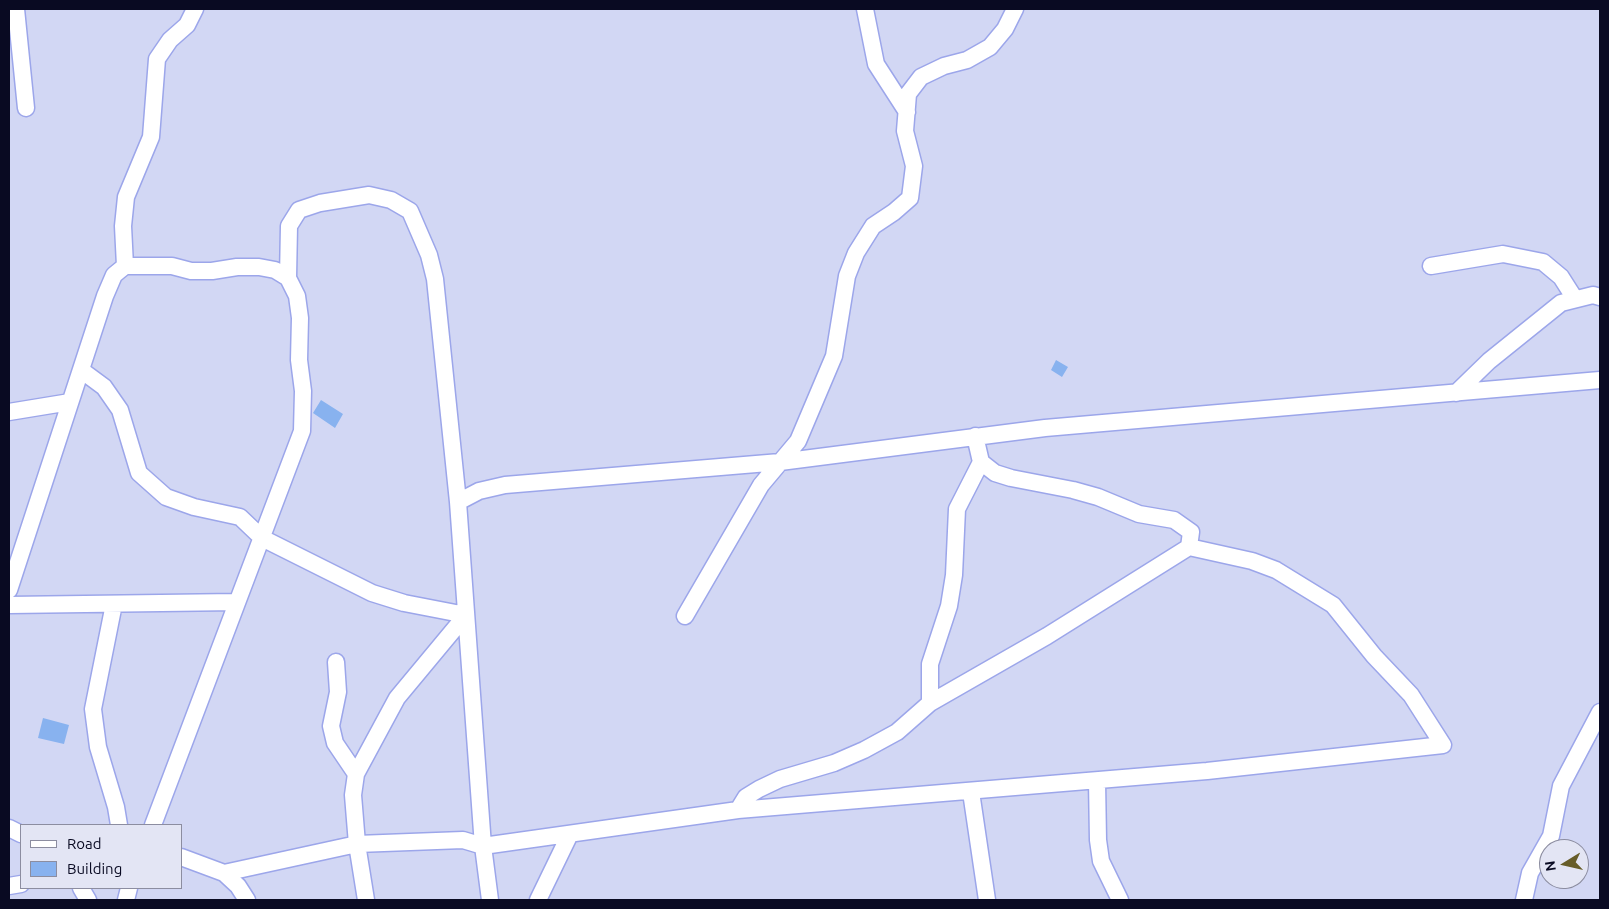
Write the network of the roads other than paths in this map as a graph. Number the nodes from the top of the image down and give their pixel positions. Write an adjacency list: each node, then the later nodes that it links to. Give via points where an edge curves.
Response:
1 (16, 9): 5 (street)
2 (195, 9): 7 (street, via 187,25 170,40 157,59 151,138 126,197 123,226)
3 (865, 9): 6 (street, via 876,64)
4 (1014, 9): 6 (street, via 1005,28 990,47 967,60 920,77 908,94)
5 (26, 108)
6 (907, 112): 18 (street, via 905,131 914,166 910,198 873,226 856,253 847,276 834,356 798,441)
7 (125, 266): 9 (street, via 172,266 191,271 258,267 276,270); 12 (street, via 114,275 105,296)
8 (1431, 266): 11 (street, via 1503,254 1543,262 1561,276)
9 (288, 278): 20 (street, via 289,226 299,210 369,195 391,200 410,211 435,279); 21 (street, via 297,296 300,318 302,431)
10 (1600, 297): 11 (street, via 1593,295)
11 (1575, 299): 14 (street, via 1561,303 1532,326 1489,361)
12 (81, 370): 15 (street); 21 (street, via 104,387 120,410 139,473 166,497 240,517)
13 (1600, 380): 14 (street)
14 (1456, 394): 17 (street)
15 (69, 407): 16 (street); 23 (street)
16 (9, 412)
17 (975, 436): 18 (street); 19 (street)
18 (780, 462): 20 (street, via 505,485 479,490); 28 (street, via 761,484)
19 (981, 462): 22 (street, via 995,473 1073,490 1139,514 1174,520 1191,532); 30 (street, via 957,508 950,606 930,664)
20 (458, 502): 27 (street)
21 (262, 538): 24 (street); 27 (street, via 372,593)
22 (1189, 547): 30 (street, via 1048,636); 33 (street, via 1252,561 1276,570 1333,606 1411,695 1443,745)
23 (9, 590)
24 (237, 602): 25 (street); 37 (street)
25 (114, 604): 26 (street); 36 (street, via 93,709 98,747)
26 (9, 605)
27 (466, 615): 32 (street, via 398,698); 40 (street)
28 (685, 616)
29 (336, 662): 32 (street, via 338,692 331,726 334,743)
30 (930, 702): 35 (street, via 897,732 834,763 780,779 759,789 746,797)
31 (1600, 712): 51 (street, via 1561,786 1551,836 1530,873)
32 (356, 774): 39 (street, via 353,795)
33 (1096, 781): 34 (street); 50 (street, via 1101,861)
34 (971, 792): 35 (street); 49 (street)
35 (738, 810): 38 (street)
36 (119, 824)
37 (153, 824)
38 (570, 834): 40 (street); 48 (street)
39 (357, 844): 40 (street, via 463,840); 42 (street); 46 (street)
40 (483, 846): 47 (street)
41 (182, 857): 42 (street)
42 (224, 873): 45 (street)
43 (82, 889): 44 (street)
44 (88, 900)
45 (247, 900)
46 (366, 900)
47 (490, 900)
48 (538, 900)
49 (987, 900)
50 (1120, 900)
51 (1524, 900)

